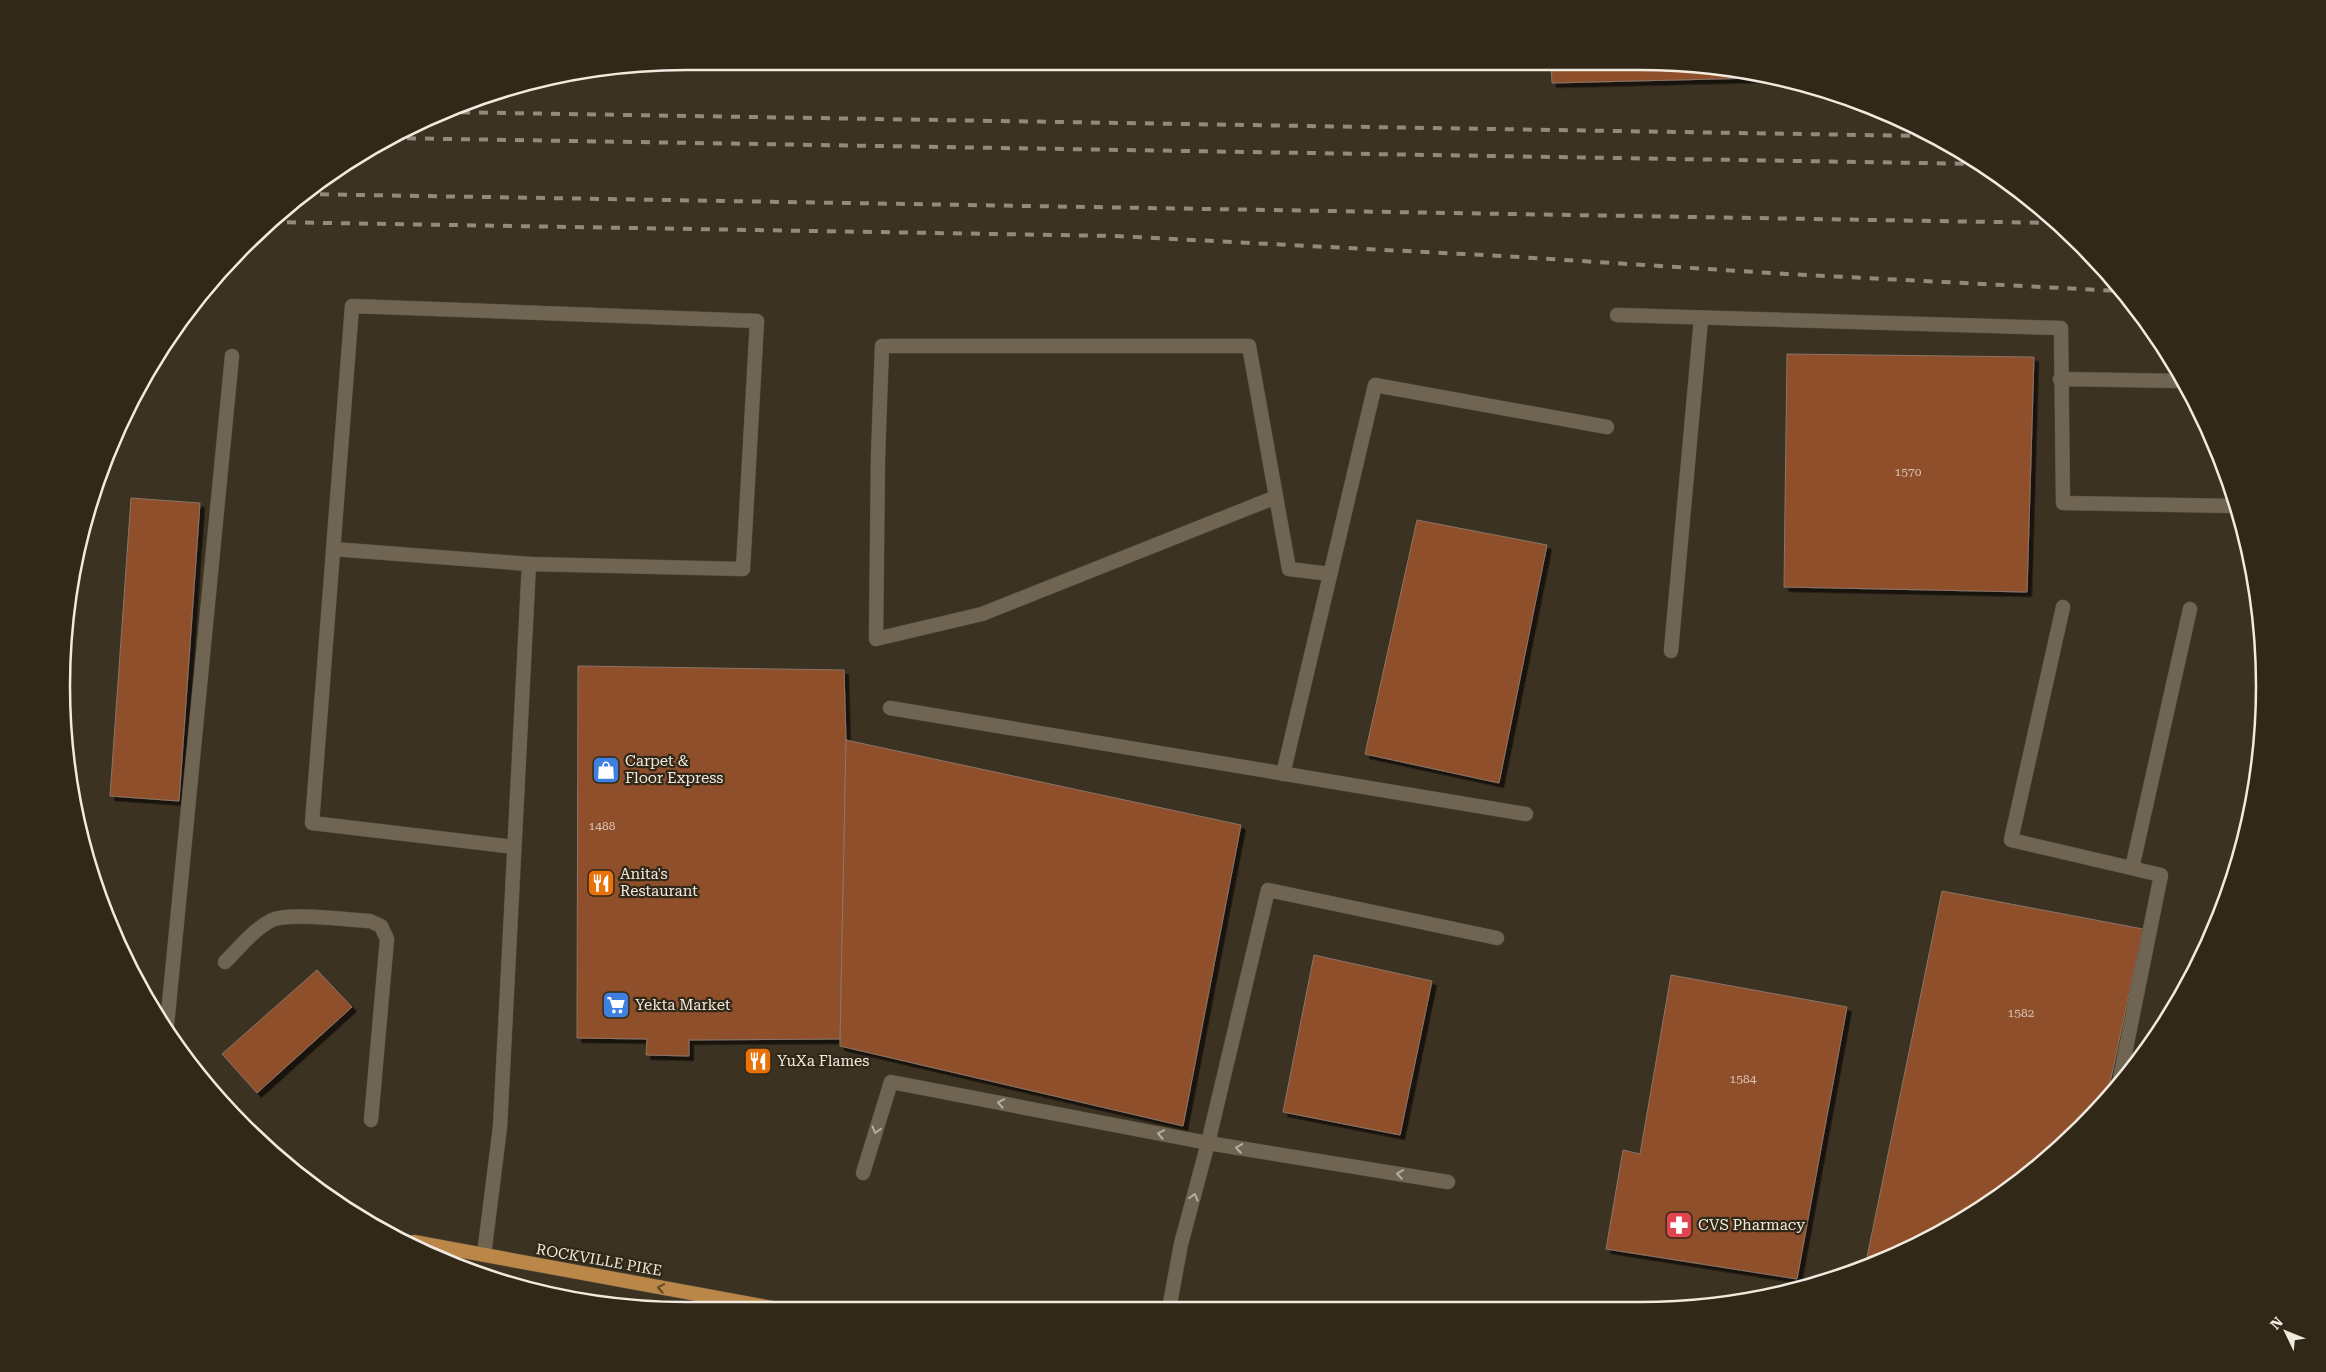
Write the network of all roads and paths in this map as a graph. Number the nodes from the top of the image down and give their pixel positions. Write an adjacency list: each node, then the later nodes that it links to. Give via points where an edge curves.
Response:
1 (1617, 315): 2 (lane)
2 (1701, 319): 4 (lane, via 2061,328); 14 (lane)
3 (232, 356): 22 (lane)
4 (2060, 379): 5 (lane); 8 (lane, via 2063,504)
5 (2175, 381)
6 (1607, 427): 11 (lane, via 1375,386)
7 (1276, 497): 7 (lane, via 1249,346 882,346 876,639 982,614); 11 (lane, via 1289,569)
8 (2229, 506)
9 (333, 549): 10 (lane); 10 (lane, via 352,306 757,322 743,569); 18 (lane, via 312,823)
10 (529, 564): 18 (lane)
11 (1330, 574): 16 (lane)
12 (2063, 608): 19 (lane, via 2011,840)
13 (2190, 609): 19 (lane)
14 (1671, 651)
15 (890, 708): 16 (lane)
16 (1283, 774): 17 (lane)
17 (1526, 814)
18 (514, 847): 29 (lane, via 500,1127)
19 (2132, 868): 23 (lane, via 2161,875)
20 (1497, 938): 25 (lane, via 1268,890)
21 (225, 962): 24 (lane, via 273,919 370,921 381,926 387,939)
22 (166, 1015)
23 (2122, 1070)
24 (371, 1120)
25 (1208, 1143): 26 (lane, one-way to 26, via 891,1082); 27 (lane, one-way to 25); 31 (lane, one-way to 25, via 1181,1244)
26 (863, 1173)
27 (1448, 1182)
28 (428, 1245): 29 (main road, ROCKVILLE PIKE)
29 (484, 1255): 30 (main road, ROCKVILLE PIKE, one-way to 29)
30 (740, 1302)
31 (1170, 1302)

